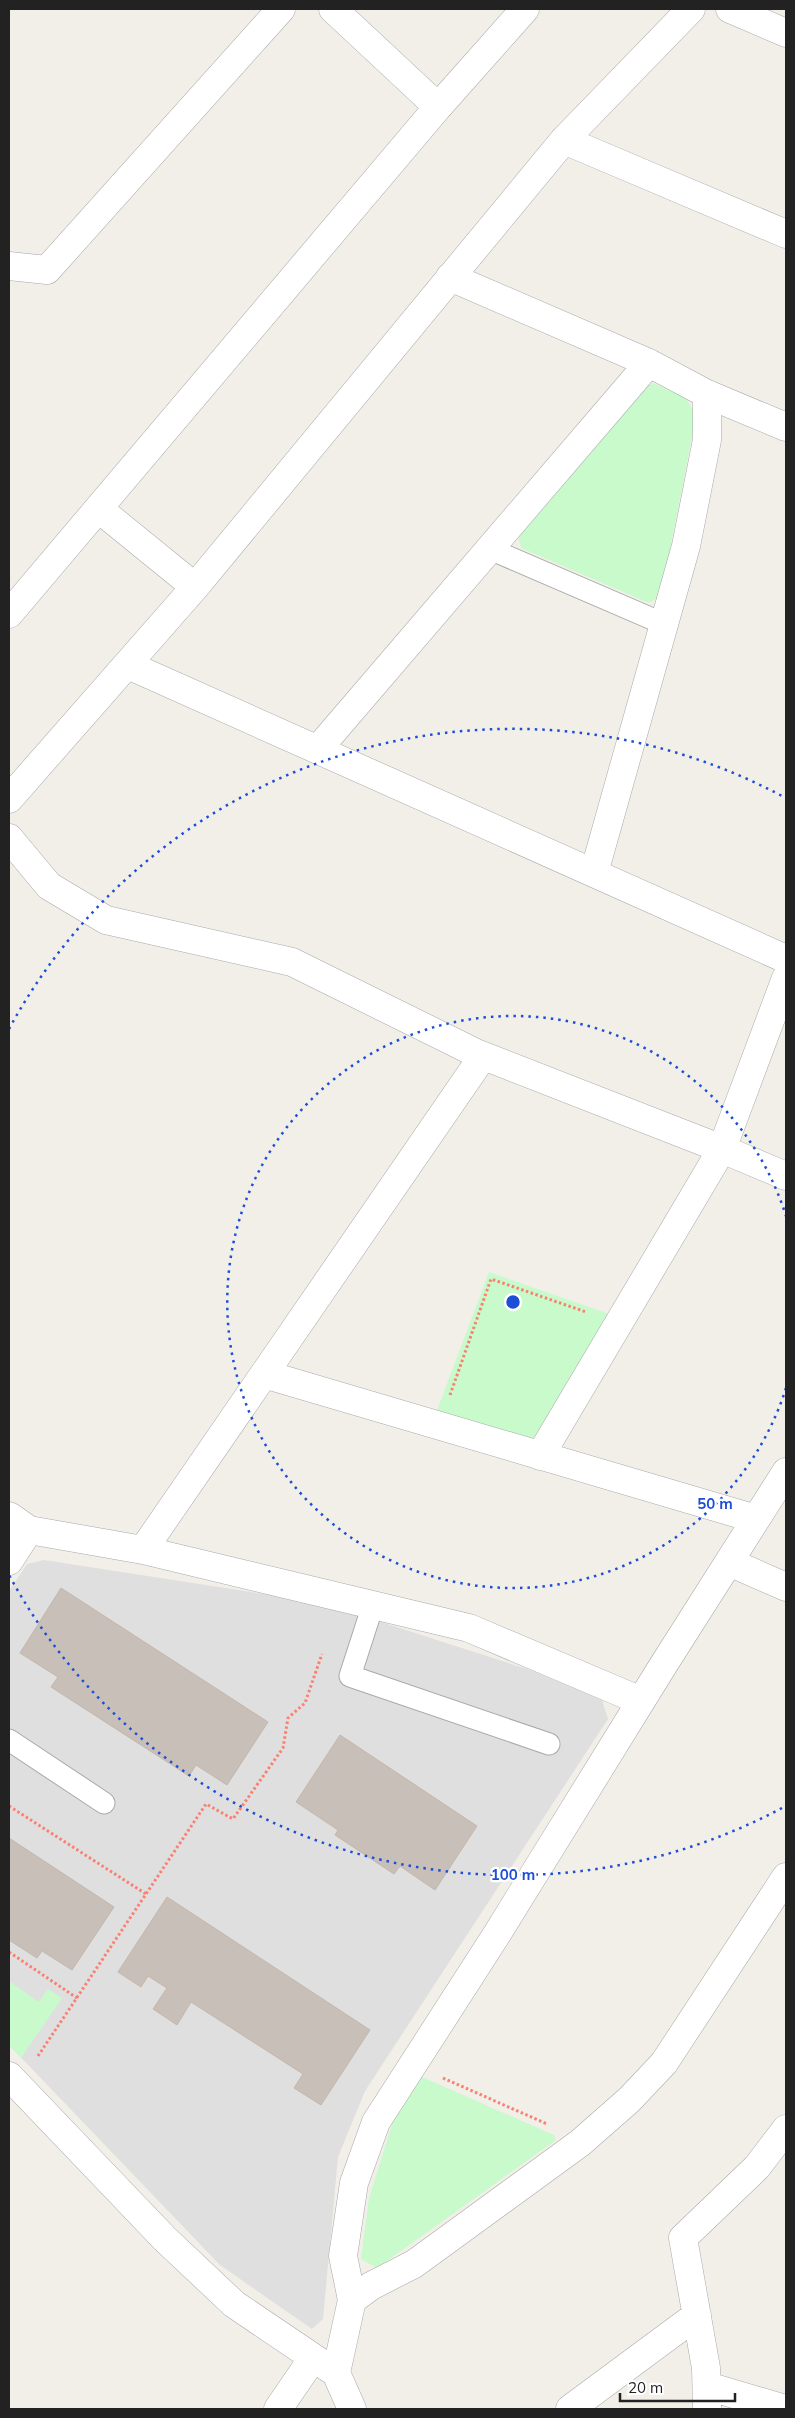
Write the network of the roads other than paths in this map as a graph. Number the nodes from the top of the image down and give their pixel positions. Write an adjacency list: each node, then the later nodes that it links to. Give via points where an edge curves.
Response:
1 (281, 9): 10 (street, via 47,270)
2 (333, 9): 7 (street)
3 (525, 9): 7 (street)
4 (690, 9): 8 (street)
5 (730, 9): 6 (street)
6 (786, 33)
7 (438, 107): 15 (street)
8 (564, 140): 9 (street); 11 (street)
9 (786, 234)
10 (9, 266)
11 (450, 276): 12 (street); 17 (street)
12 (649, 364): 13 (street); 16 (street)
13 (707, 394): 14 (street); 19 (street, via 707,440 686,546)
14 (786, 427)
15 (99, 509): 17 (street); 18 (street)
16 (490, 549): 19 (lane); 21 (street)
17 (195, 587): 20 (street)
18 (14, 598)
19 (664, 624): 24 (street)
20 (128, 665): 21 (street); 22 (street)
21 (318, 749): 24 (street)
22 (9, 799)
23 (9, 838): 27 (street, via 49,886 106,920 292,962)
24 (594, 873): 25 (street)
25 (786, 959)
26 (786, 978): 28 (street)
27 (483, 1056): 28 (street); 30 (street)
28 (722, 1149): 29 (street); 31 (street)
29 (786, 1176)
30 (264, 1374): 31 (street); 35 (street)
31 (540, 1456): 33 (street)
32 (786, 1472): 33 (street)
33 (756, 1519): 37 (street)
34 (19, 1523): 35 (street); 36 (street)
35 (143, 1550): 39 (street)
36 (9, 1561)
37 (729, 1562): 38 (street); 40 (street)
38 (786, 1587)
39 (373, 1605): 40 (street, via 469,1628); 42 (lane, via 350,1676)
40 (641, 1702): 47 (street, via 376,2122 354,2183 343,2256)
41 (9, 1740): 43 (lane)
42 (549, 1744)
43 (104, 1803)
44 (786, 1877): 47 (street, via 664,2062 629,2100 583,2140 414,2264 371,2286)
45 (14, 2081): 49 (street, via 165,2239 234,2304)
46 (786, 2129): 48 (street, via 757,2167 683,2238)
47 (352, 2300): 50 (street)
48 (697, 2315): 51 (street, via 706,2368); 54 (street)
49 (313, 2358): 50 (street); 52 (street)
50 (336, 2373): 53 (street)
51 (707, 2398): 55 (street)
52 (278, 2409)
53 (352, 2409)
54 (570, 2409)
55 (785, 2409)

